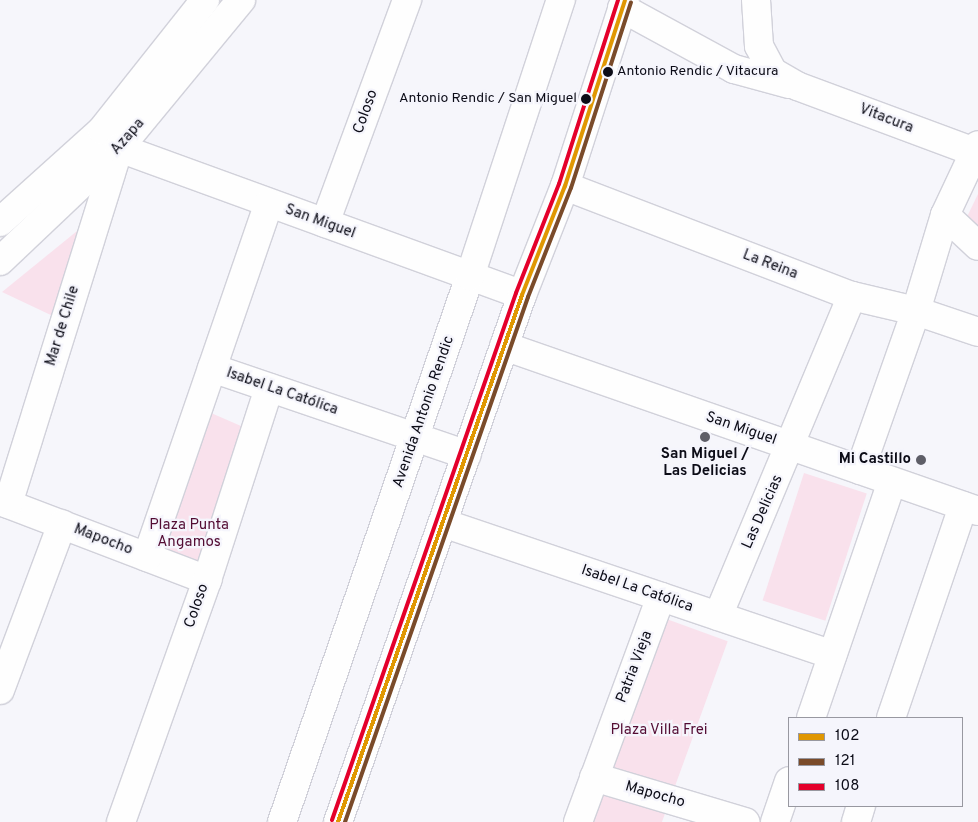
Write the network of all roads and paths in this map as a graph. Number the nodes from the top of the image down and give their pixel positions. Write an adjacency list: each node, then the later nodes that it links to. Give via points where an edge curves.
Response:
1 (205, 0): 15 (street, Azapa, via 102,130)
2 (241, 0): 10 (street, Azapa)
3 (407, 0): 16 (street, Coloso)
4 (561, 0): 19 (street, Avenida Antonio Rendic)
5 (756, 0): 7 (street, Vitacura)
6 (624, 4): 8 (street, Vitacura); 12 (street)
7 (759, 46): 8 (street); 9 (street, Vitacura, via 773,72)
8 (734, 69): 9 (street, Vitacura)
9 (797, 86): 11 (street, Vitacura)
10 (119, 148): 13 (street, San Miguel); 18 (street, Azapa); 32 (street, Mar de Chile)
11 (976, 149): 14 (street)
12 (565, 186): 20 (street); 21 (street, La Reina)
13 (269, 203): 16 (street, San Miguel); 25 (street)
14 (945, 215): 17 (street); 22 (street)
15 (0, 222)
16 (325, 223): 19 (street, San Miguel)
17 (978, 246)
18 (0, 261)
19 (470, 276): 20 (street, San Miguel); 27 (street, Avenida Antonio Rendic)
20 (522, 295): 24 (street)
21 (852, 296): 22 (street, La Reina); 28 (street, Las Delicias)
22 (916, 311): 23 (street, La Reina); 30 (street)
23 (978, 332)
24 (504, 346): 28 (street, San Miguel); 29 (street)
25 (212, 368): 26 (street, Isabel La Católica); 36 (street)
26 (269, 388): 27 (street, Isabel La Católica); 37 (street, Coloso)
27 (415, 437): 29 (street, Isabel La Católica); 48 (street, Avenida Antonio Rendic)
28 (792, 446): 30 (street, San Miguel); 39 (street, Las Delicias)
29 (466, 455): 34 (street)
30 (860, 470): 31 (street, San Miguel)
31 (892, 481): 33 (street, San Miguel); 40 (street)
32 (4, 502): 35 (street, Mapocho)
33 (970, 508): 43 (street)
34 (443, 523): 38 (street, Isabel La Católica); 49 (street)
35 (62, 524): 36 (street, Mapocho); 41 (street)
36 (147, 557): 37 (street, Mapocho)
37 (207, 580): 47 (street, Coloso)
38 (661, 597): 39 (street, Isabel La Católica); 44 (street, Patria Vieja)
39 (718, 616): 40 (street, Isabel La Católica)
40 (832, 655): 42 (street)
41 (0, 690)
42 (811, 717)
43 (891, 717)
44 (594, 777): 50 (street, Patria Vieja); 51 (street, Mapocho)
45 (788, 784): 52 (street)
46 (861, 807): 53 (street)
47 (121, 822)
48 (282, 822)
49 (338, 822)
50 (578, 822)
51 (745, 822)
52 (775, 822)
53 (856, 822)

